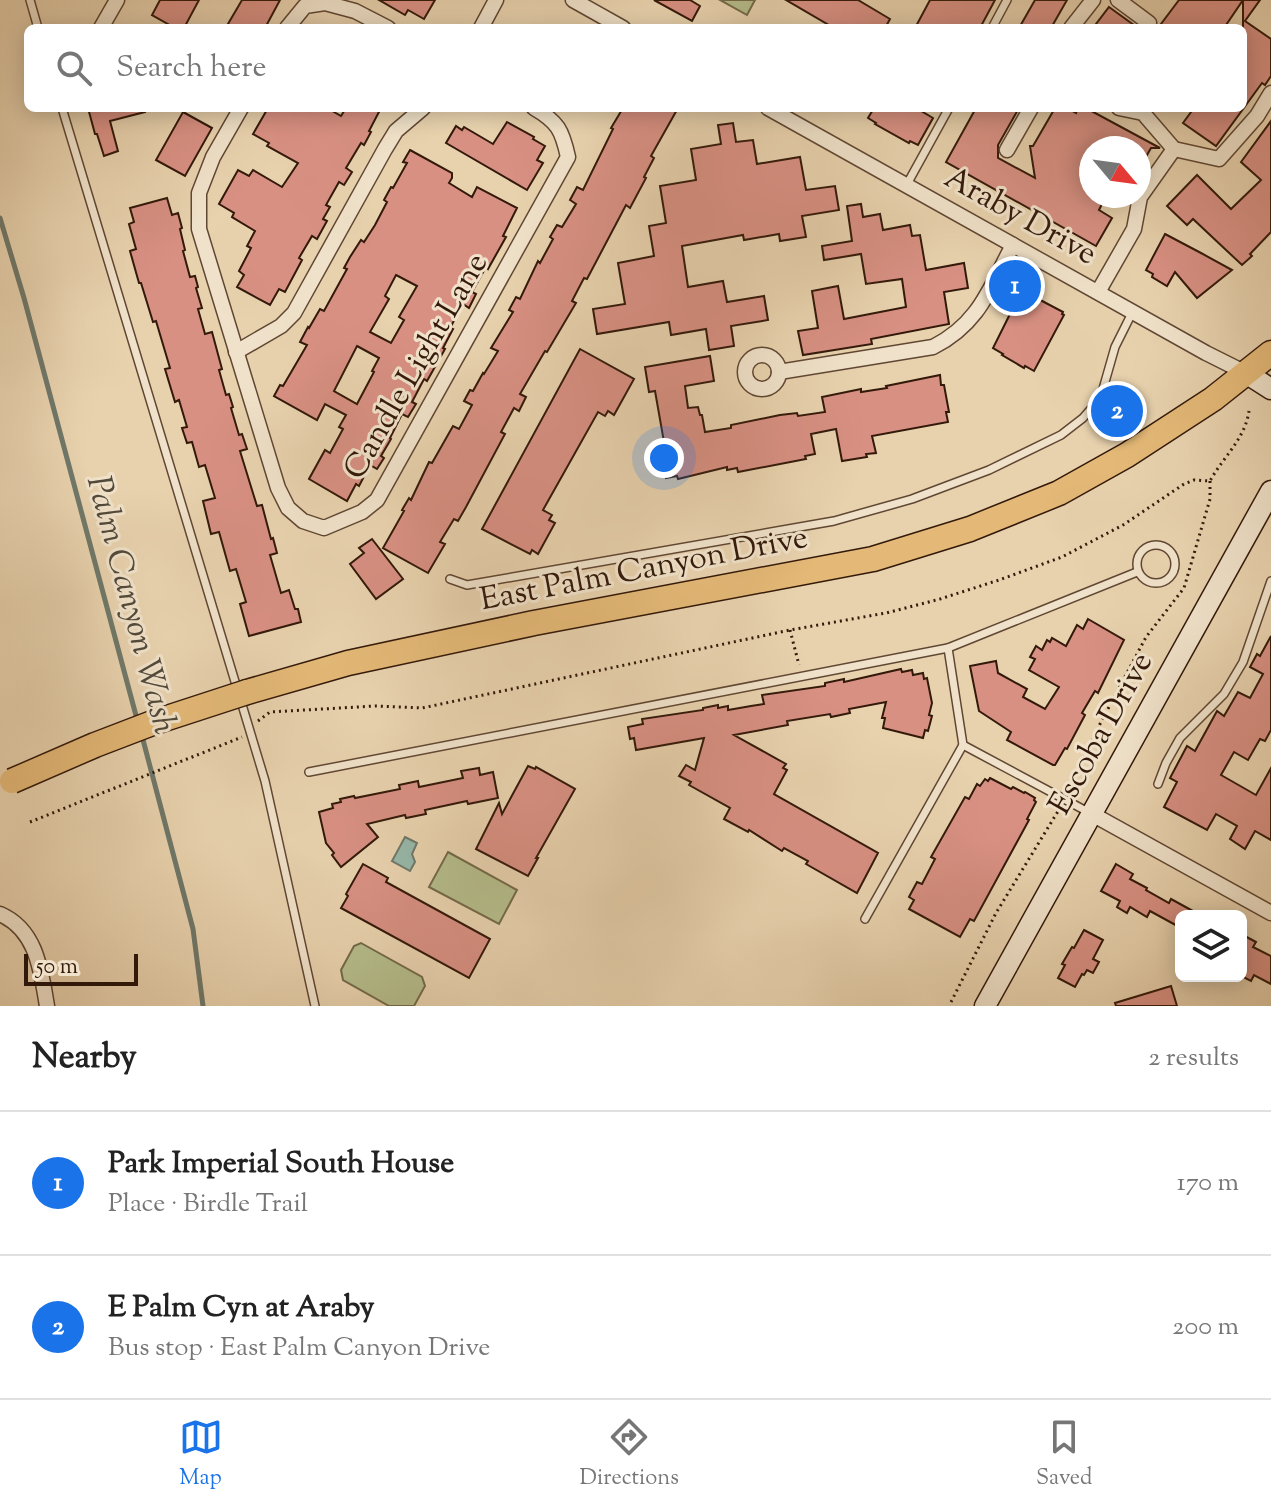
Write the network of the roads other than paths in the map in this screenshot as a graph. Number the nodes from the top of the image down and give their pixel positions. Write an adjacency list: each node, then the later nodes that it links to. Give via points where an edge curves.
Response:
1 (30, 0): 9 (lane)
2 (117, 0): 10 (street)
3 (496, 0): 13 (street)
4 (573, 0): 14 (street)
5 (1007, 0): 15 (lane)
6 (1093, 0): 16 (street)
7 (1118, 0): 8 (street)
8 (1149, 23)
9 (37, 24)
10 (103, 24)
11 (290, 24): 12 (street, via 305,6 325,3)
12 (380, 24)
13 (483, 24)
14 (616, 24)
15 (994, 24)
16 (1074, 24)
17 (1271, 93): 26 (street, via 1219,159)
18 (63, 112): 51 (lane, via 265,781)
19 (239, 112): 32 (street, via 199,193 199,229)
20 (418, 112): 32 (street, via 396,131 294,313)
21 (541, 112): 32 (street, Candle Light Lane, via 563,133 568,157 377,500 362,512 324,528 303,521 288,508)
22 (775, 112): 28 (street, Araby Drive)
23 (947, 112): 28 (lane)
24 (1029, 112): 27 (street)
25 (1138, 112): 26 (street)
26 (1174, 149): 30 (street, via 1140,197 1134,229)
27 (1007, 150)
28 (906, 186): 29 (street, Araby Drive)
29 (1013, 245): 30 (street, Araby Drive); 34 (street, via 972,320 951,338 933,347)
30 (1098, 292): 31 (street, Araby Drive)
31 (1133, 311): 35 (street, Araby Drive); 39 (lane, via 1103,389 1083,418 1061,435 989,470 834,521 467,585)
32 (236, 352)
33 (1271, 353): 35 (main road, East Palm Canyon Drive)
34 (779, 372)
35 (1246, 373): 36 (street); 44 (main road, East Palm Canyon Drive, bridge, via 1127,455 1059,493 970,529 873,559 348,663 155,722)
36 (1271, 389)
37 (1271, 491): 46 (street, Escoba Drive)
38 (1137, 572): 38 (lane, via 1146,582 1158,584 1169,579 1174,556 1153,544 1142,549); 41 (lane)
39 (450, 579)
40 (1271, 581): 45 (lane, via 1243,662 1224,694 1180,738)
41 (948, 648): 42 (lane); 43 (lane)
42 (963, 745): 46 (lane); 49 (lane)
43 (309, 772)
44 (6, 784)
45 (1158, 784)
46 (1092, 814): 47 (street); 52 (street, Escoba Drive)
47 (1271, 913)
48 (0, 914): 50 (street, via 25,931 39,963)
49 (865, 919)
50 (47, 1006)
51 (315, 1006)
52 (985, 1006)

